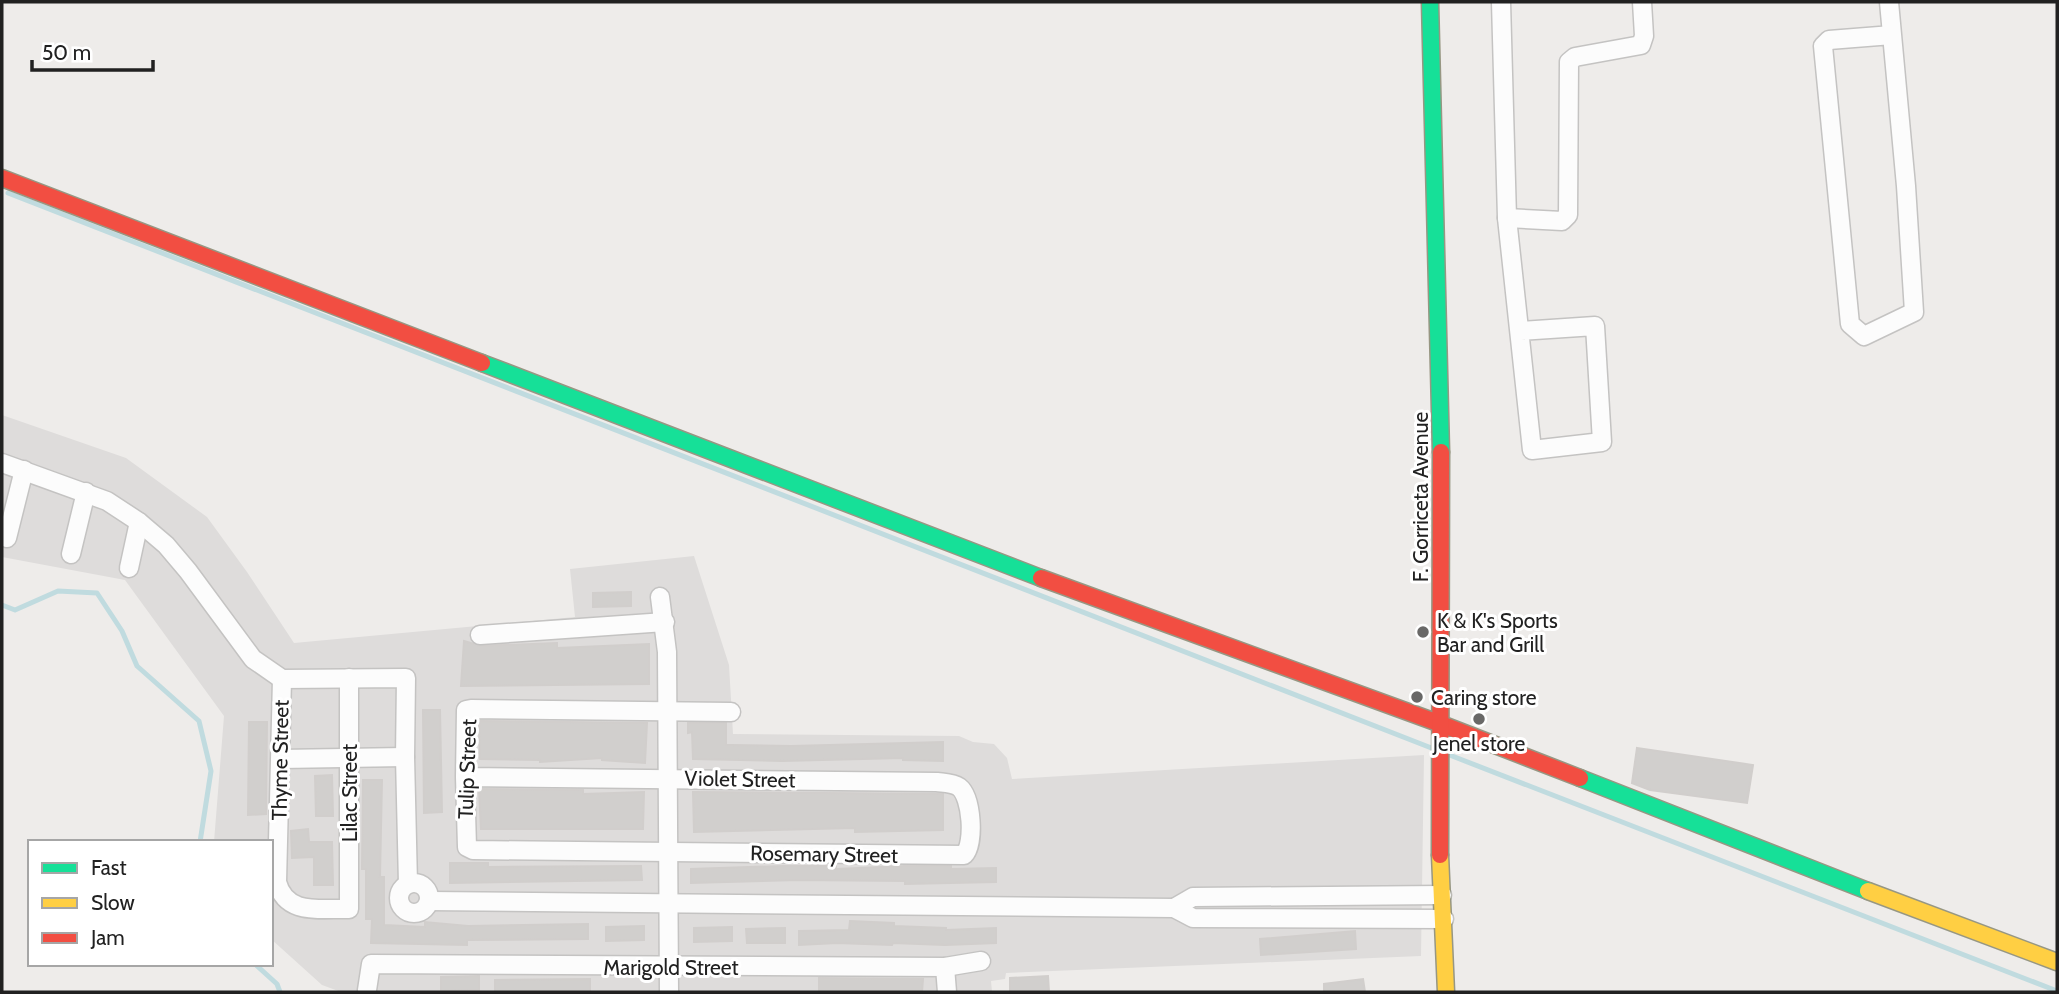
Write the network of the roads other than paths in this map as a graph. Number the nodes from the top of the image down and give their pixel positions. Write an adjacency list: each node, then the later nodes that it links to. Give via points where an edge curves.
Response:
1 (1430, 2): 23 (street, F. Gorriceta Avenue, via 1441,414)
2 (1502, 2): 7 (street)
3 (1642, 2): 7 (street, via 1641,45 1574,57 1569,62 1568,215 1562,221)
4 (1889, 2): 5 (street)
5 (1892, 35): 5 (street, via 1914,312 1864,336 1850,324 1823,46 1829,40)
6 (2, 178): 23 (street, via 1134,614)
7 (1507, 218): 8 (street)
8 (1521, 331): 8 (street, via 1532,450 1602,442 1595,326)
9 (2, 463): 10 (street)
10 (24, 470): 11 (street); 13 (street)
11 (86, 492): 12 (street); 14 (street)
12 (139, 522): 15 (street); 20 (street, via 188,571 253,659)
13 (7, 538)
14 (71, 554)
15 (129, 568)
16 (660, 597): 17 (street)
17 (665, 622): 18 (street); 21 (street)
18 (480, 635)
19 (349, 678): 20 (street); 24 (street, via 406,678); 26 (street, Lilac Street)
20 (282, 679): 25 (street, Thyme Street)
21 (667, 712): 22 (street, Tulip Street); 27 (street, Tulip Street, via 471,709 465,714); 28 (street)
22 (732, 712)
23 (1441, 724): 32 (street, F. Gorriceta Avenue); 39 (street)
24 (405, 757): 26 (street); 31 (street)
25 (281, 758): 26 (street); 36 (street, Thyme Street, via 280,891 284,899 299,907)
26 (349, 758): 36 (street, Lilac Street)
27 (465, 777): 28 (street, Violet Street); 30 (street, Tulip Street, via 466,841 473,850)
28 (668, 778): 29 (street, Violet Street, via 950,784 968,798); 30 (street)
29 (971, 840): 30 (street, Rosemary Street, via 964,855)
30 (667, 853): 34 (street)
31 (408, 884): 33 (street, via 425,886); 33 (street, via 400,893 404,909 421,912)
32 (1442, 895): 35 (street, via 1193,897); 37 (street, F. Gorriceta Avenue)
33 (429, 901): 34 (street)
34 (668, 903): 35 (street); 40 (street)
35 (1174, 908): 37 (street, via 1193,918)
36 (349, 909)
37 (1444, 919): 45 (street, F. Gorriceta Avenue)
38 (981, 961): 41 (street, Marigold Street)
39 (2057, 962)
40 (668, 967): 41 (street, Marigold Street); 42 (street, Marigold Street, via 371,964); 43 (street)
41 (945, 967): 44 (street)
42 (367, 990)
43 (668, 992)
44 (947, 992)
45 (1446, 992)

